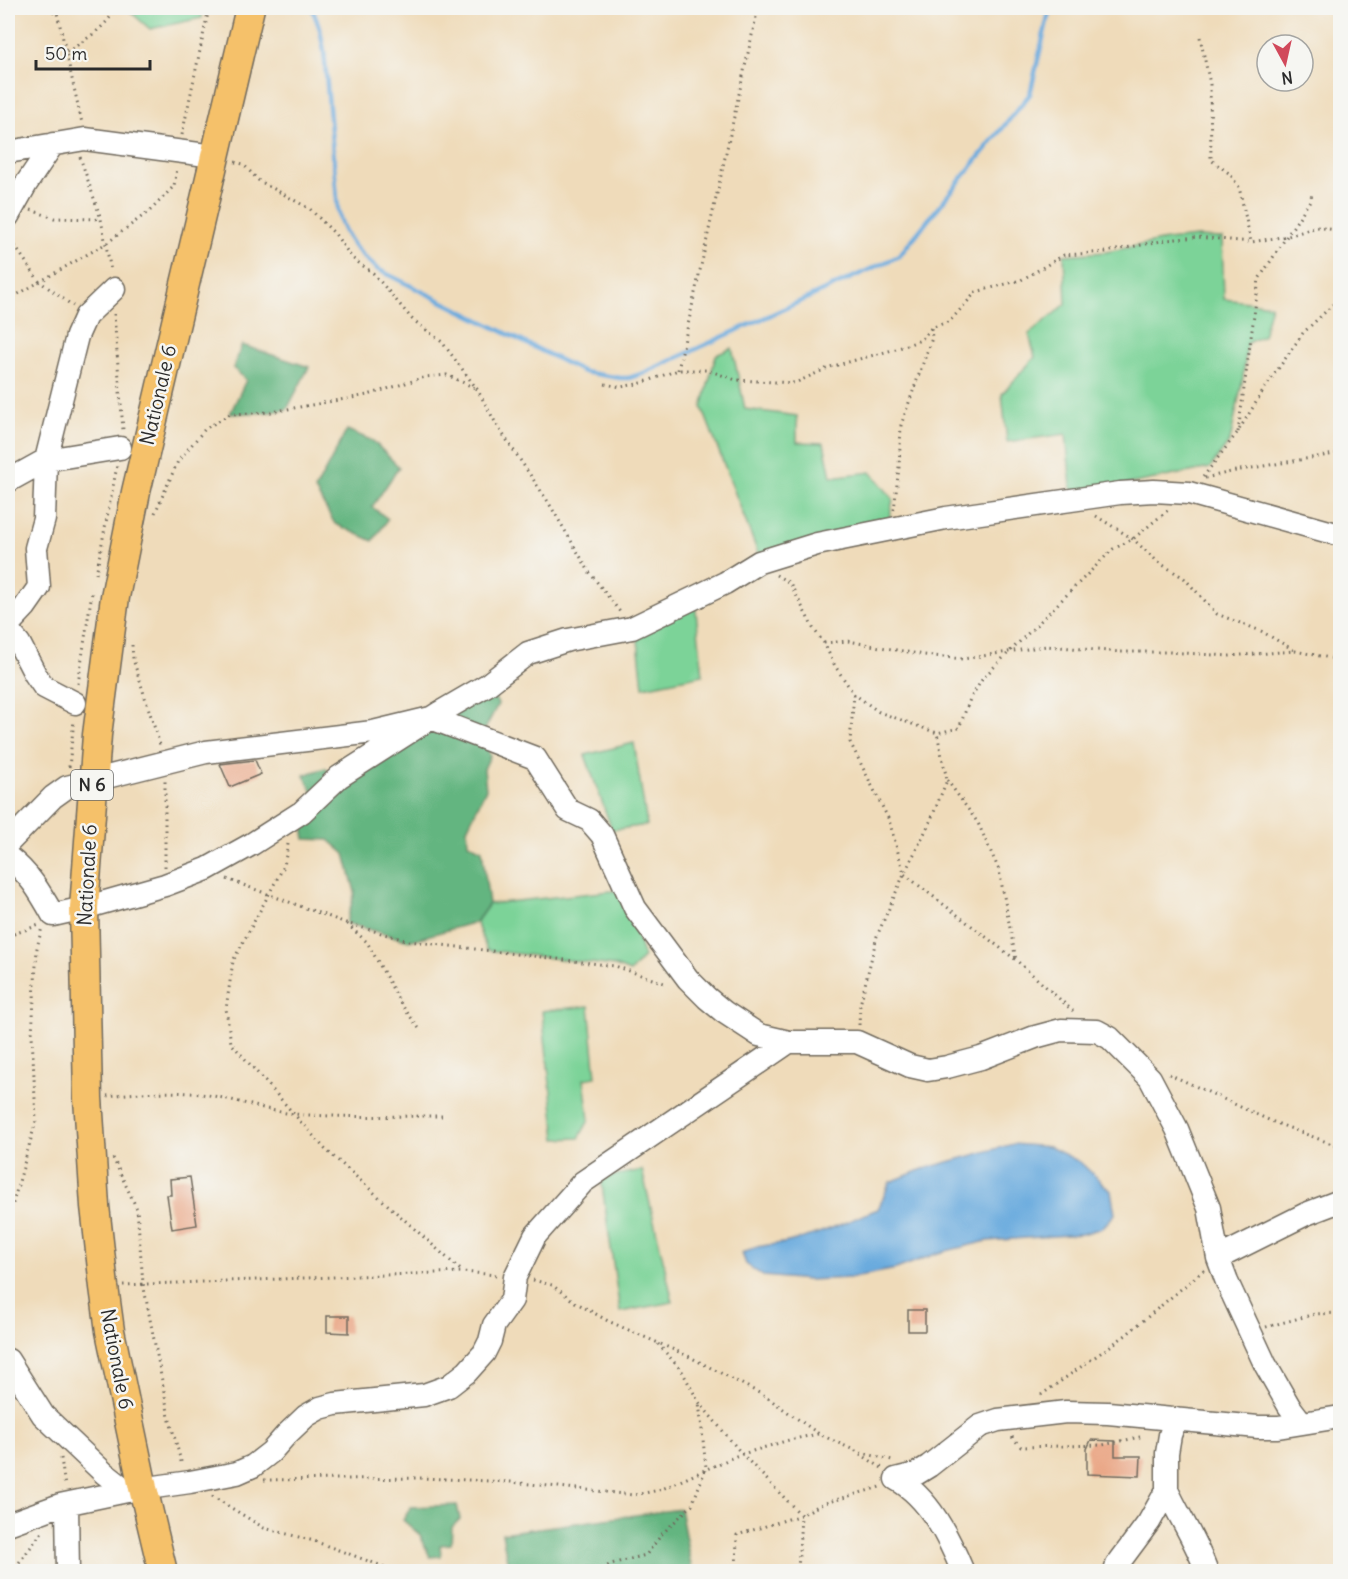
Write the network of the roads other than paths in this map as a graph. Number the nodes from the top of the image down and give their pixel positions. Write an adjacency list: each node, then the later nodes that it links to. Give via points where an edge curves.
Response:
1 (250, 8): 4 (main road, Nationale 6 / N 6)
2 (53, 144): 3 (street); 4 (street, via 85,139); 5 (street)
3 (8, 152)
4 (214, 156): 15 (main road, Nationale 6 / N 6, via 115,597)
5 (11, 210)
6 (114, 289): 8 (street, via 86,316 77,336)
7 (120, 448): 8 (street)
8 (45, 460): 9 (street); 11 (street, via 44,519 36,548 39,587)
9 (8, 481)
10 (1341, 535): 14 (street, via 1189,493 1143,491 891,528 817,544 755,564 725,583 632,628 528,652 487,685)
11 (8, 625)
12 (8, 630): 13 (street, via 20,643 44,687)
13 (75, 703)
14 (431, 718): 15 (street, via 373,732 206,752); 18 (street, via 339,777 302,812 207,868 165,885); 19 (street, via 535,758 567,810 589,820 602,835 635,908 688,979 742,1025 759,1035)
15 (93, 781): 16 (street, via 67,787 53,797); 18 (main road, Nationale 6 / N 6)
16 (8, 843)
17 (8, 857): 18 (street, via 37,885 53,915)
18 (84, 908): 26 (main road, Nationale 6 / N 6, via 88,1098 95,1206)
19 (789, 1042): 21 (street, via 857,1042 928,1070 981,1058 1061,1030 1096,1031 1110,1038 1150,1077 1177,1128 1203,1188); 26 (street, via 583,1182 535,1236 515,1277 512,1300 494,1325 484,1353 449,1386 424,1395 320,1408 306,1416 253,1466 237,1473)
20 (1341, 1201): 21 (street, via 1269,1231)
21 (1218, 1258): 24 (street, via 1265,1364)
22 (10, 1368): 26 (street, via 57,1430 104,1473)
23 (1341, 1417): 24 (street)
24 (1302, 1423): 25 (street, via 1278,1427)
25 (1173, 1427): 27 (street, via 1167,1453); 32 (street, via 1141,1414 1066,1412 998,1420 980,1426 916,1474 895,1469 935,1517)
26 (135, 1490): 28 (street); 31 (main road, Nationale 6 / N 6)
27 (1167, 1490): 33 (street); 34 (street)
28 (67, 1504): 29 (street); 30 (street)
29 (8, 1524)
30 (68, 1572)
31 (163, 1572)
32 (963, 1572)
33 (1114, 1572)
34 (1207, 1572)

